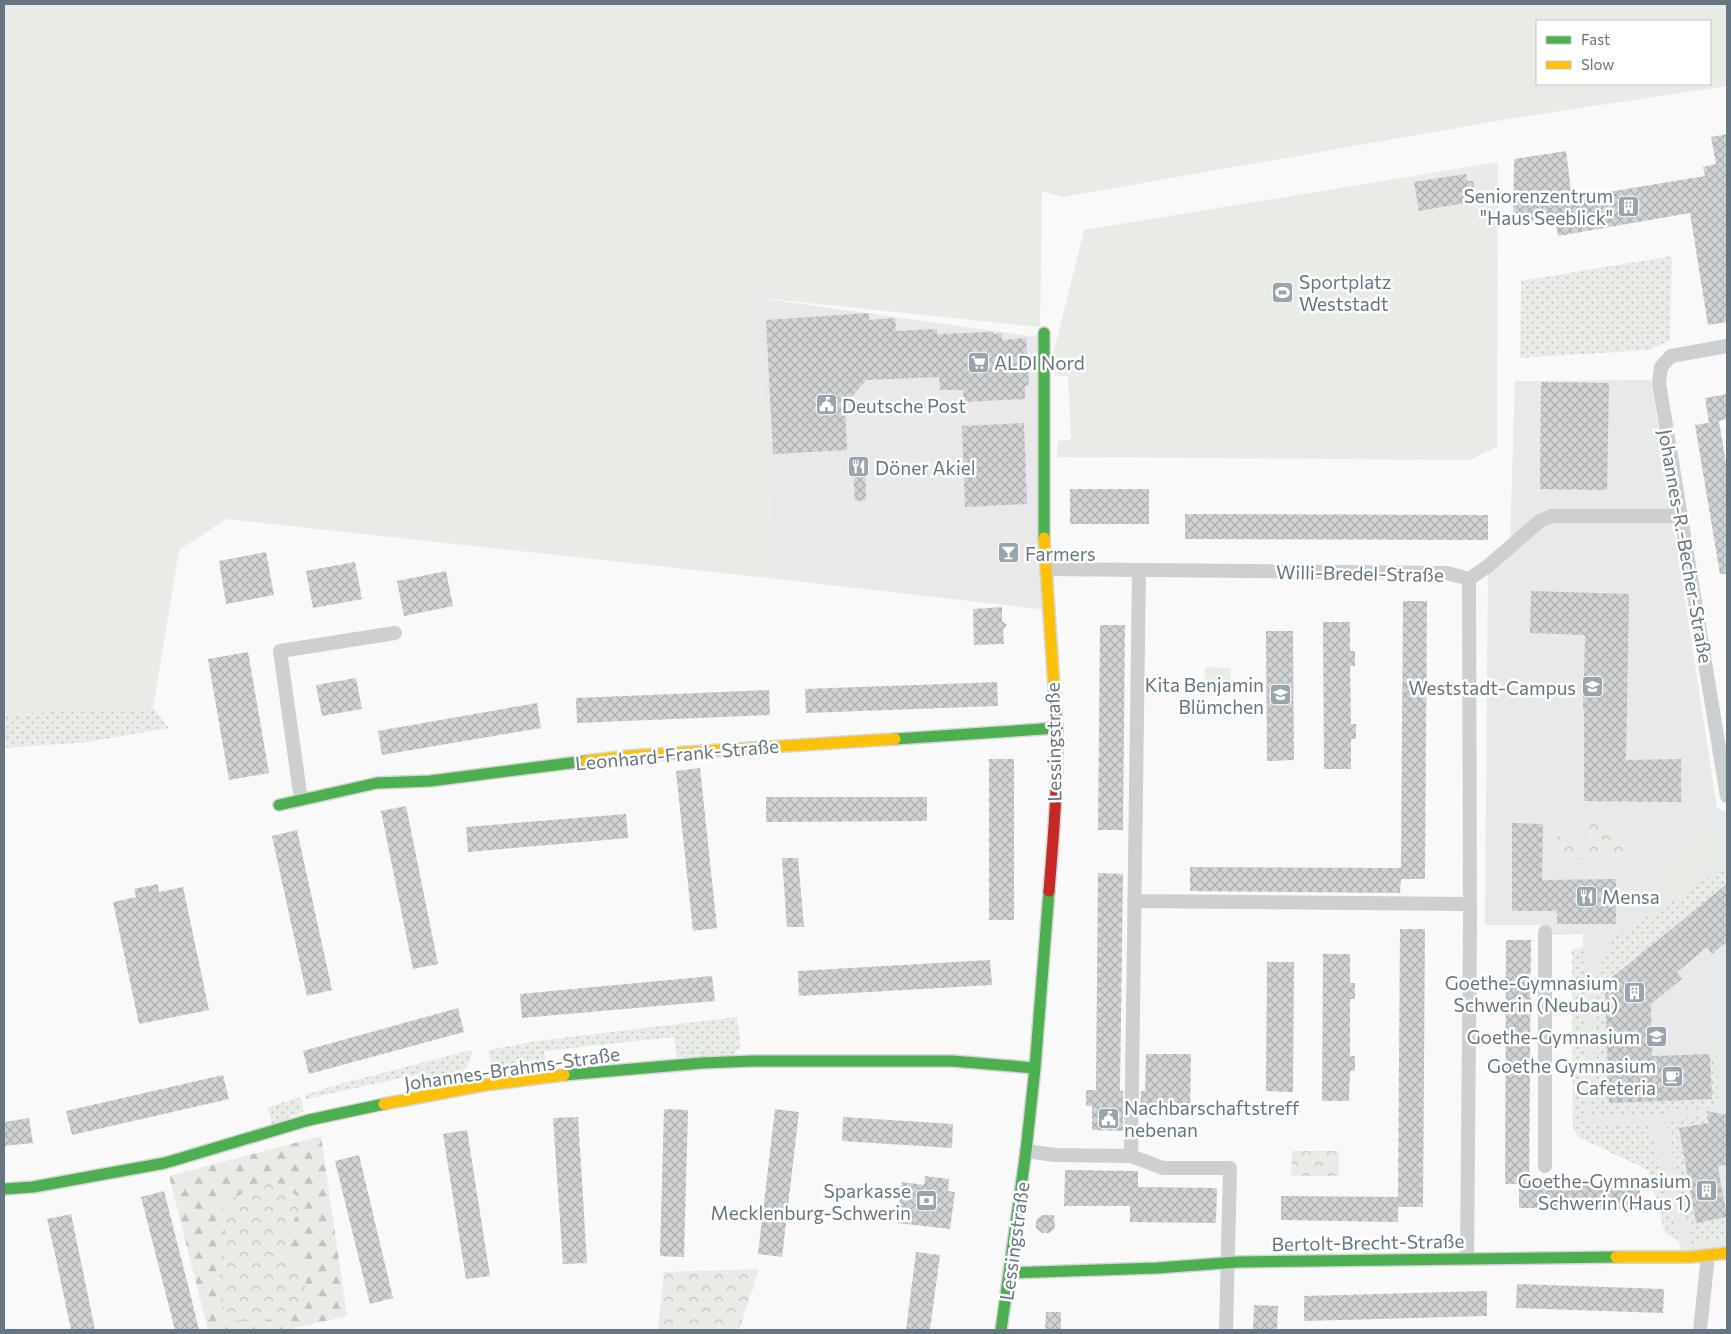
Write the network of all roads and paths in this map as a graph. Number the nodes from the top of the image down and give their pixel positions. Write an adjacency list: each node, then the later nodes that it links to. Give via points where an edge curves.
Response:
1 (1044, 333): 4 (street, Lessingstraße, via 1043,526)
2 (1727, 346): 3 (street, Johannes-R.-Becher-Straße, via 1671,356 1661,367 1659,383)
3 (1682, 516): 6 (street, via 1551,516 1540,521); 9 (street, Johannes-R.-Becher-Straße)
4 (1046, 569): 5 (street, Willi-Bredel-Straße); 8 (street, Lessingstraße)
5 (1139, 570): 6 (street, Willi-Bredel-Straße, via 1447,574); 12 (street)
6 (1469, 579): 13 (street, Willi-Bredel-Straße)
7 (395, 633): 10 (street, via 280,651)
8 (1056, 728): 10 (street, Leonhard-Frank-Straße, via 629,756 430,781 377,783); 15 (street, Lessingstraße, via 1053,844)
9 (1727, 796)
10 (301, 800): 11 (street, Leonhard-Frank-Straße)
11 (279, 805)
12 (1135, 901): 13 (street); 17 (street)
13 (1470, 904): 22 (street, Willi-Bredel-Straße)
14 (1545, 932): 18 (street)
15 (1035, 1068): 16 (street, Lessingstraße); 19 (street, Johannes-Brahms-Straße, via 952,1061 762,1061 588,1072 485,1085 357,1109 165,1163 33,1187)
16 (1026, 1152): 17 (street); 24 (street, Lessingstraße)
17 (1131, 1156): 23 (street, via 1163,1168 1230,1168)
18 (1545, 1166)
19 (4, 1189)
20 (1727, 1253): 21 (street, Bertolt-Brecht-Straße)
21 (1708, 1256): 22 (street, Bertolt-Brecht-Straße); 27 (street)
22 (1467, 1258): 23 (street, Bertolt-Brecht-Straße)
23 (1228, 1263): 24 (street, Bertolt-Brecht-Straße); 26 (street)
24 (1009, 1274): 25 (street, Lessingstraße)
25 (1001, 1330)
26 (1226, 1330)
27 (1700, 1330)

